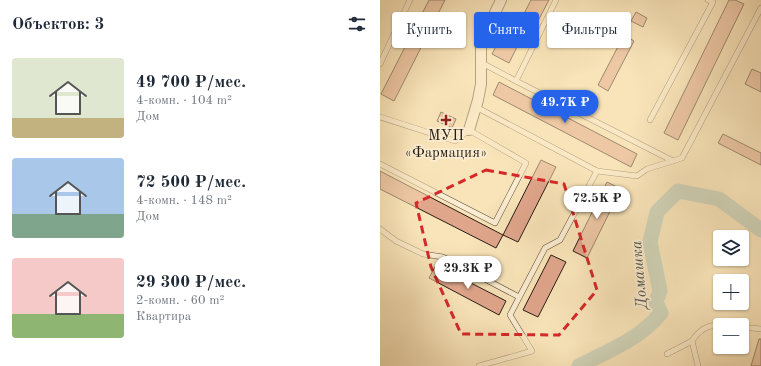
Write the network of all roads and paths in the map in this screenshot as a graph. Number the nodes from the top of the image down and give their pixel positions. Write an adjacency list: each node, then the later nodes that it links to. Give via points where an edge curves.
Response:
1 (410, 0): 7 (lane)
2 (502, 0): 6 (street, via 485,34 481,48)
3 (556, 0): 8 (lane)
4 (712, 1): 11 (lane)
5 (761, 8): 13 (lane, via 682,158)
6 (482, 63): 8 (lane); 9 (street)
7 (380, 64)
8 (516, 81): 13 (lane)
9 (476, 107): 12 (street); 15 (lane)
10 (380, 118): 12 (lane, via 455,141)
11 (650, 120)
12 (469, 130): 14 (lane, via 526,163 495,223)
13 (673, 161): 15 (lane, via 647,169 637,176)
14 (380, 164)
15 (597, 171): 17 (lane, via 560,240 545,248)
16 (380, 229): 17 (lane, via 396,241 423,254 443,257)
17 (519, 297): 23 (lane, via 510,315 532,351)
18 (713, 325): 21 (lane, via 709,325)
19 (749, 327): 20 (lane)
20 (761, 328)
21 (692, 341): 22 (lane); 24 (lane)
22 (666, 354)
23 (479, 366)
24 (698, 366)

